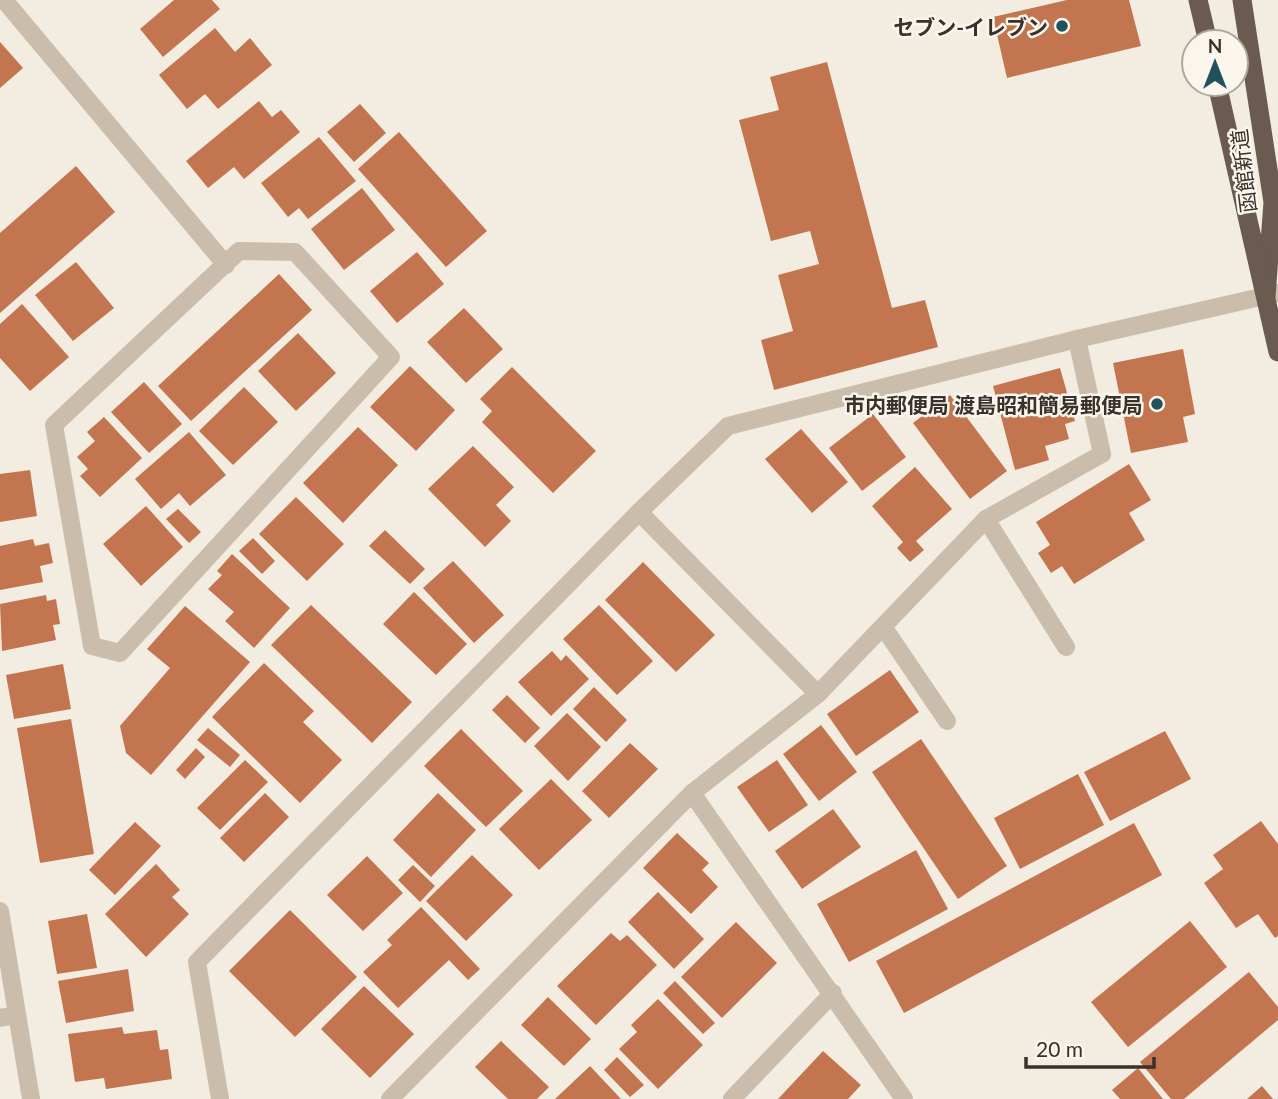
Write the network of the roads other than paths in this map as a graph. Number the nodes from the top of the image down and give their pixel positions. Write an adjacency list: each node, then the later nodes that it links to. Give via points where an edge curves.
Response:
1 (4, 0): 6 (street)
2 (1198, 0): 4 (highway)
3 (1242, 0): 7 (highway, 函館新道, via 1273,202)
4 (1205, 28)
5 (1221, 98): 7 (highway)
6 (226, 265): 6 (street, via 239,251 295,252 391,356 120,653 92,646 54,425)
7 (1272, 294): 8 (street); 9 (highway)
8 (1077, 339): 10 (street, via 728,426); 11 (street, via 1102,454)
9 (1278, 352)
10 (639, 512): 14 (street); 21 (street, via 197,962)
11 (986, 519): 12 (street); 13 (street)
12 (884, 628): 14 (street); 15 (street)
13 (1066, 647)
14 (818, 694): 16 (street)
15 (947, 721)
16 (692, 793): 18 (street); 22 (street)
17 (0, 911): 19 (street)
18 (834, 993): 23 (street); 24 (street)
19 (8, 1017): 20 (street)
20 (31, 1099)
21 (220, 1099)
22 (390, 1099)
23 (733, 1099)
24 (904, 1099)

